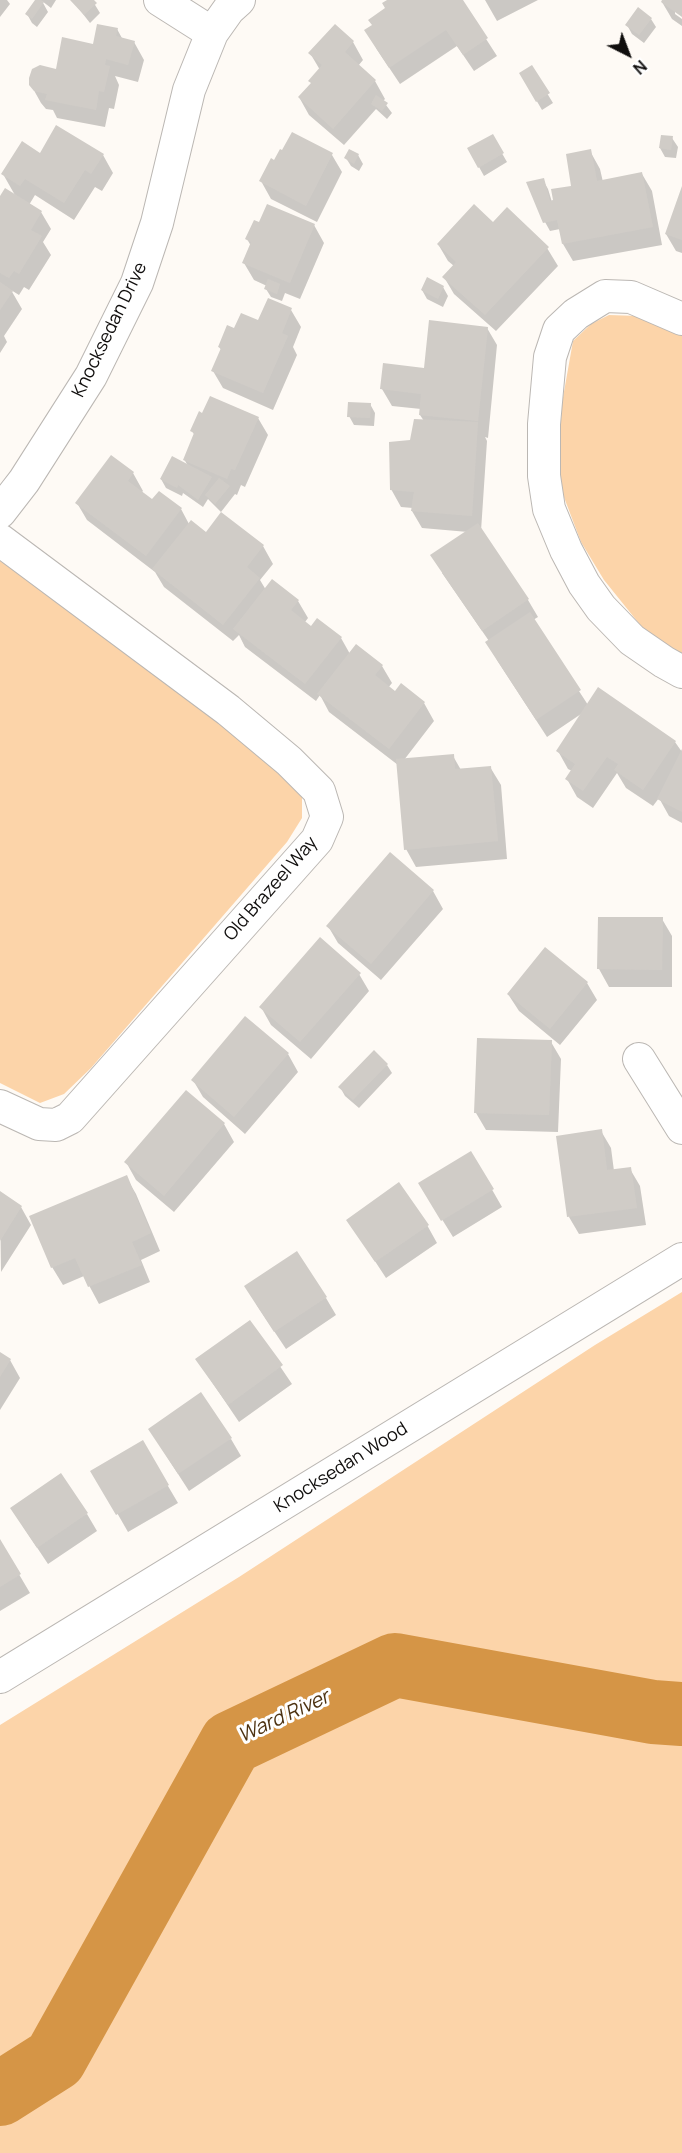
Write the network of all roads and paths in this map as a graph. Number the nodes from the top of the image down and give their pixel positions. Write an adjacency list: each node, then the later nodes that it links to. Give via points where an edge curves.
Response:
1 (160, 0): 3 (street)
2 (239, 0): 3 (street, Knocksedan Drive)
3 (212, 33): 5 (street, Knocksedan Drive, via 189,90 158,223 137,283 92,376)
4 (682, 319): 7 (street, via 631,297 605,296 576,314 559,330 550,357 544,424 544,476 549,509 584,584 632,640)
5 (0, 512)
6 (0, 540): 9 (street, Old Brazeel Way, via 210,696 289,760 319,791 327,817 316,840 70,1118 56,1125 39,1124)
7 (682, 672)
8 (639, 1059): 10 (street)
9 (0, 1106)
10 (682, 1128)
11 (682, 1259): 12 (street, Knocksedan Wood)
12 (0, 1677)

